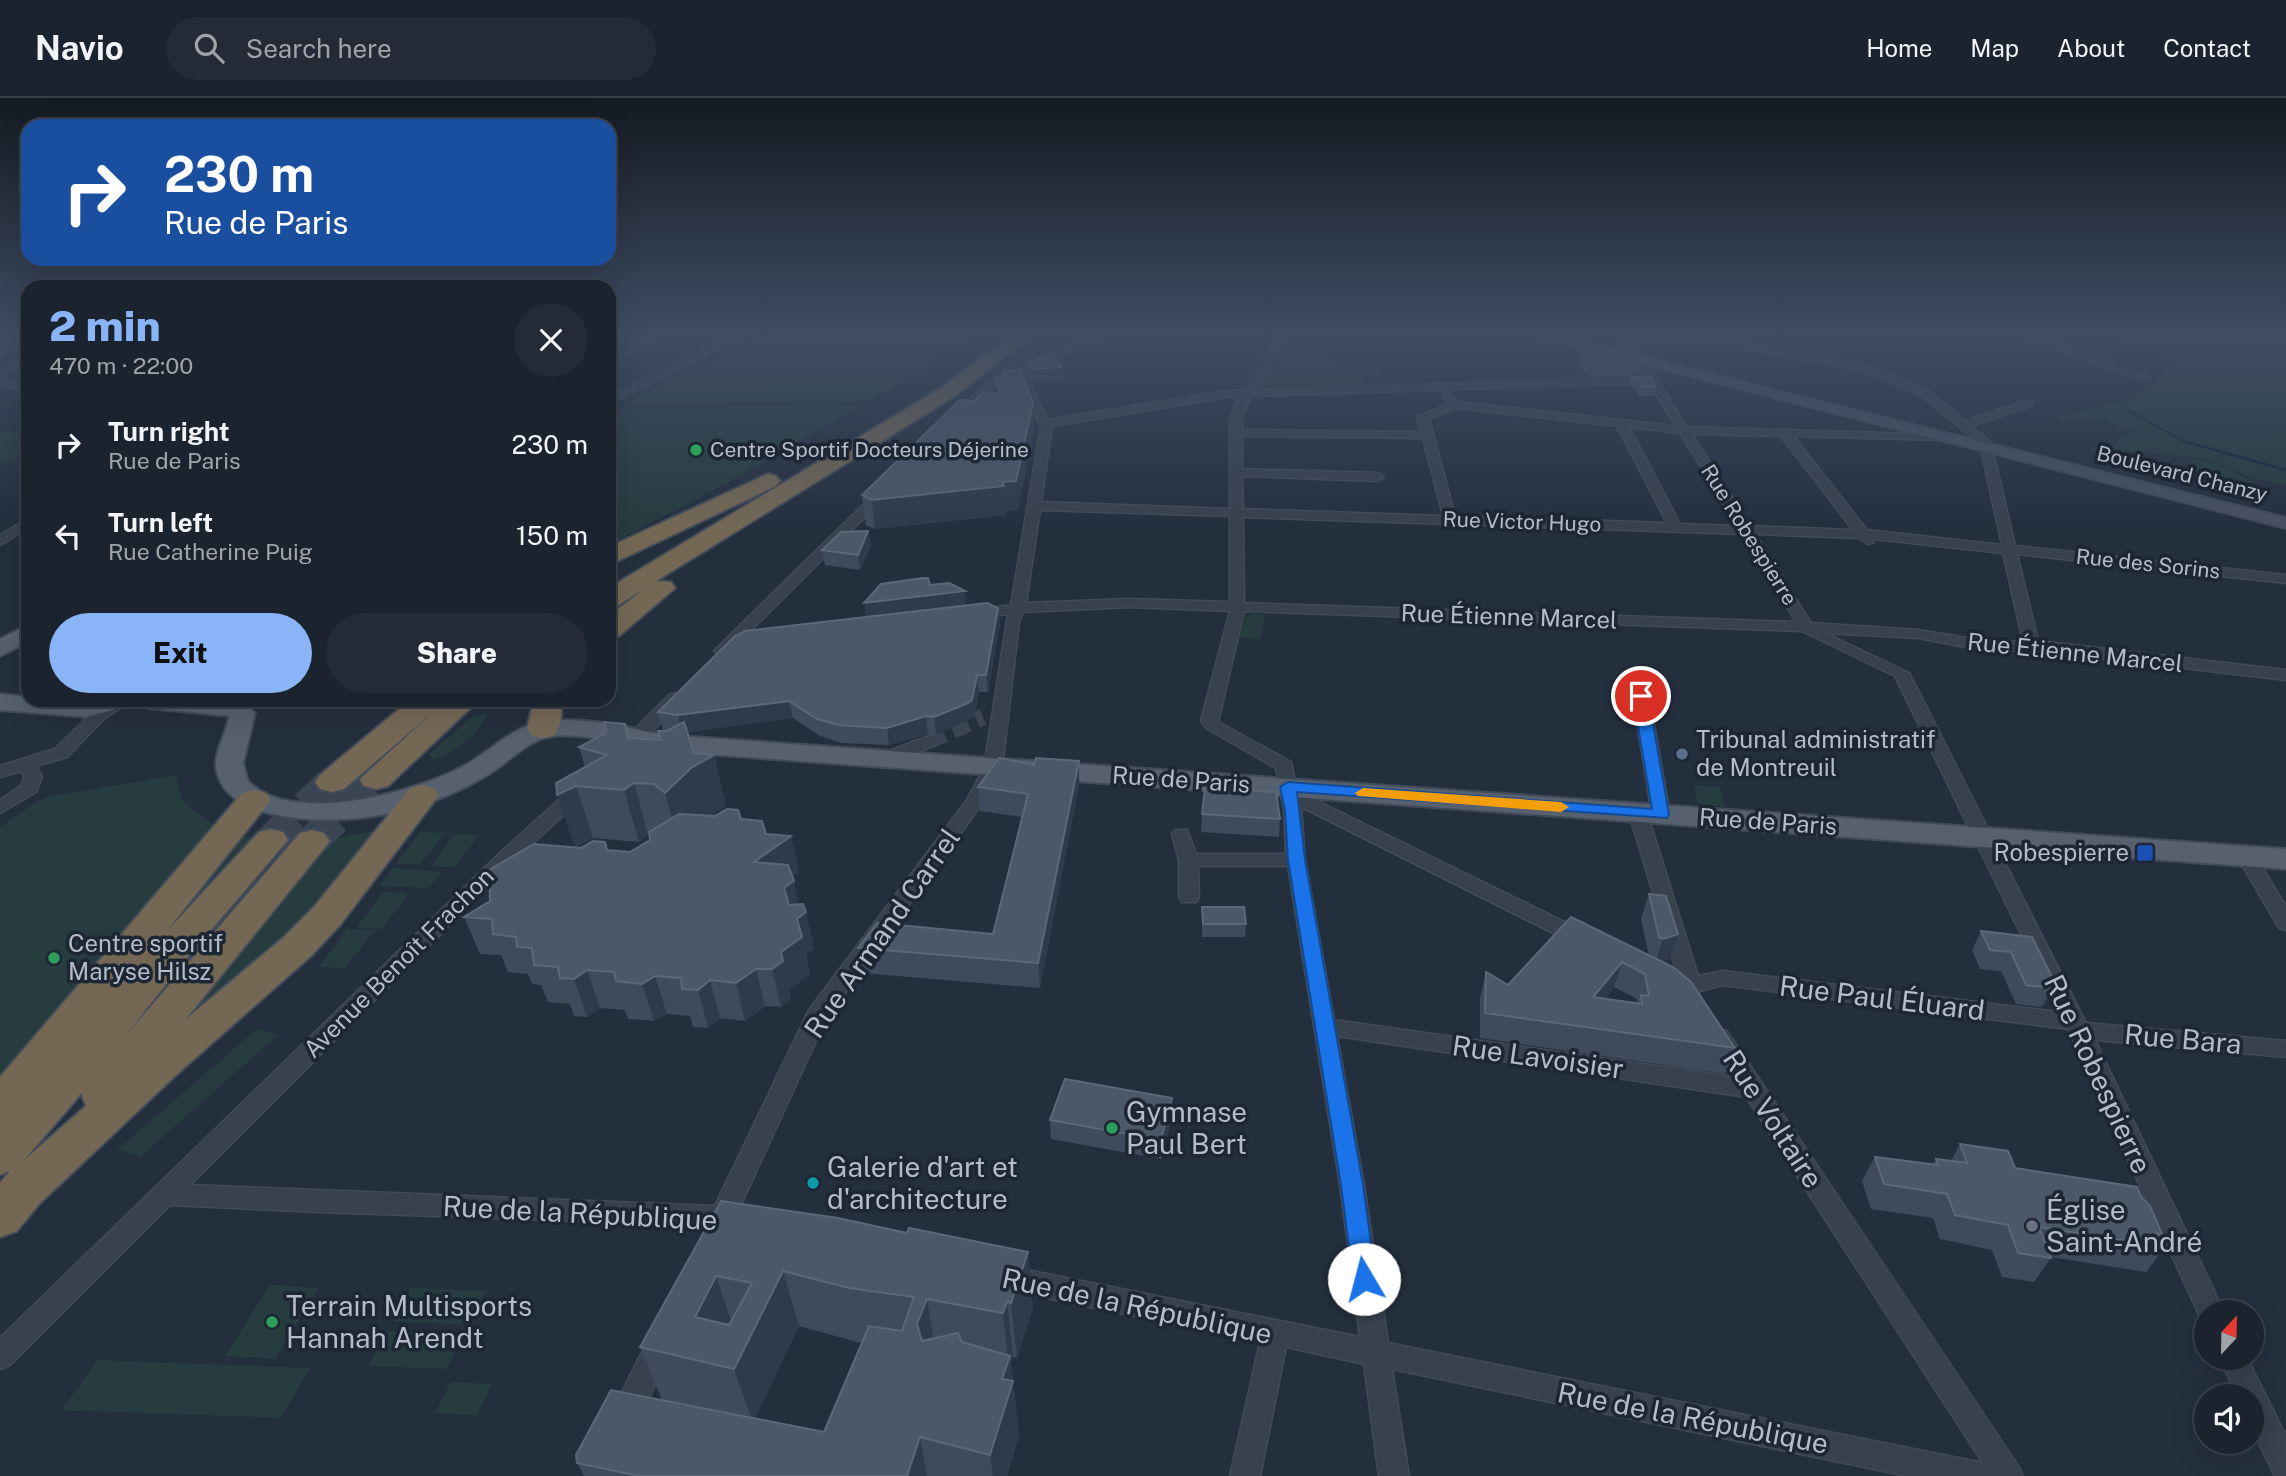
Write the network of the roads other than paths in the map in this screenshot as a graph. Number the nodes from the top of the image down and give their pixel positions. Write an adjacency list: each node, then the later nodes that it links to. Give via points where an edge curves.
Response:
1 (907, 400): 26 (highway)
2 (934, 400): 23 (highway)
3 (975, 400): 13 (street)
4 (1033, 400): 15 (street)
5 (1185, 400): 15 (street)
6 (1243, 400): 18 (street)
7 (1452, 400): 12 (street)
8 (1667, 400): 17 (street, Rue Robespierre)
9 (1795, 400): 21 (main road, Boulevard Chanzy)
10 (1933, 400): 16 (street)
11 (2029, 403): 16 (street)
12 (1455, 405): 14 (street); 20 (street, via 1425,415)
13 (956, 419)
14 (1621, 423): 17 (street); 34 (street)
15 (1046, 424): 28 (street)
16 (1964, 425): 22 (street)
17 (1684, 430): 19 (street); 36 (street, Rue Robespierre)
18 (1235, 433): 20 (street); 24 (street)
19 (1785, 434): 21 (street); 37 (street)
20 (1428, 435): 30 (street)
21 (1941, 437): 22 (main road, Boulevard Chanzy)
22 (1986, 448): 31 (main road, Boulevard Chanzy); 40 (street)
23 (828, 467): 43 (highway); 48 (highway, via 740,527)
24 (1236, 472): 25 (street); 29 (street)
25 (1378, 477)
26 (773, 479): 39 (highway); 41 (highway)
27 (888, 487): 53 (street)
28 (1034, 506): 29 (street, Rue Victor Hugo); 45 (street)
29 (1237, 513): 30 (street, Rue Victor Hugo); 44 (street)
30 (1450, 520): 34 (street, Rue Victor Hugo)
31 (2286, 523)
32 (21, 524): 33 (street)
33 (0, 525)
34 (1675, 527): 36 (street, Rue Victor Hugo)
35 (21, 528): 38 (street)
36 (1745, 530): 37 (street, Rue Victor Hugo); 49 (street, Rue Robespierre)
37 (1864, 534): 40 (street, Rue des Sorins, via 1871,544)
38 (0, 541)
39 (616, 554)
40 (2011, 555): 42 (street, Rue des Sorins); 54 (street)
41 (616, 572)
42 (2286, 579)
43 (616, 595)
44 (1237, 608): 45 (street, Rue Étienne Marcel, via 1130,603); 49 (street, Rue Étienne Marcel); 82 (street, via 1209,721 1282,763)
45 (1017, 609): 46 (street, Rue Étienne Marcel); 70 (street)
46 (963, 615)
47 (21, 620): 50 (main road)
48 (616, 624)
49 (1806, 627): 54 (street, Rue Étienne Marcel, via 1918,634 1987,646); 88 (street, Rue Robespierre, via 1814,635 1901,673)
50 (0, 631)
51 (21, 636): 55 (main road)
52 (761, 638): 53 (street)
53 (732, 641): 56 (street)
54 (2031, 645): 57 (street, Rue Étienne Marcel)
55 (0, 649)
56 (712, 662)
57 (2286, 675)
58 (684, 689): 74 (street)
59 (0, 690): 60 (main road)
60 (21, 692)
61 (1641, 696): 86 (street, Rue Voltaire)
62 (0, 702): 63 (main road)
63 (21, 704)
64 (62, 707): 65 (main road)
65 (95, 707)
66 (112, 707): 76 (street, via 61,753)
67 (234, 707): 84 (main road, via 243,713 229,770 241,790)
68 (420, 707): 81 (highway)
69 (456, 707): 79 (highway)
70 (999, 709): 71 (street); 77 (street)
71 (983, 718)
72 (535, 724): 74 (main road, Rue de Paris, via 540,740); 83 (main road, via 472,773)
73 (929, 741): 75 (street)
74 (634, 747): 75 (main road, Rue de Paris)
75 (881, 760): 77 (main road, Rue de Paris)
76 (27, 765): 78 (street); 85 (street, via 33,777 30,788)
77 (993, 768): 82 (main road, Rue de Paris); 106 (street, Rue Armand Carrel, via 975,802 817,1016)
78 (0, 772)
79 (376, 779)
80 (592, 779): 105 (street, Avenue Benoît Frachon, via 510,853)
81 (332, 782)
82 (1290, 791): 86 (main road, Rue de Paris); 94 (street); 97 (street)
83 (422, 795): 84 (main road, via 338,811 299,811); 104 (highway, via 298,946)
84 (254, 800): 103 (highway)
85 (0, 808)
86 (1649, 814): 88 (main road, Rue de Paris); 98 (street, Rue Voltaire)
87 (1181, 834): 93 (street)
88 (1983, 837): 91 (main road, Rue de Paris); 100 (street, Rue Robespierre)
89 (271, 840): 104 (highway, via 168,954 60,1088)
90 (312, 841): 104 (highway)
91 (2246, 856): 92 (main road, Rue de Paris); 96 (street)
92 (2286, 859)
93 (1188, 860): 94 (street); 95 (street)
94 (1296, 860): 99 (street)
95 (1189, 897)
96 (2286, 923)
97 (1595, 946)
98 (1691, 998): 100 (street, Rue Paul Éluard, via 1711,979 1723,978); 102 (street, Rue Voltaire)
99 (1323, 1026): 102 (street, Rue Lavoisier); 113 (street, via 1352,1185)
100 (2077, 1026): 101 (street, Rue Bara); 110 (street, Rue Robespierre)
101 (2286, 1049)
102 (1752, 1089): 121 (street, Rue Voltaire)
103 (0, 1107)
104 (7, 1188)
105 (164, 1194): 106 (street, Rue de la République); 114 (street, Avenue Benoît Frachon)
106 (722, 1218): 107 (street, Rue de la République); 108 (street, Rue Armand Carrel)
107 (766, 1227)
108 (707, 1248)
109 (981, 1272): 112 (street, Rue de la République)
110 (2205, 1300)
111 (672, 1320): 116 (street)
112 (1275, 1335): 113 (street, Rue de la République); 118 (street)
113 (1375, 1354): 119 (street); 120 (street, Rue de la République)
114 (0, 1356)
115 (2264, 1422): 117 (street)
116 (613, 1438)
117 (2286, 1467)
118 (1245, 1476)
119 (1394, 1476)
120 (1978, 1476)
121 (2008, 1476)

